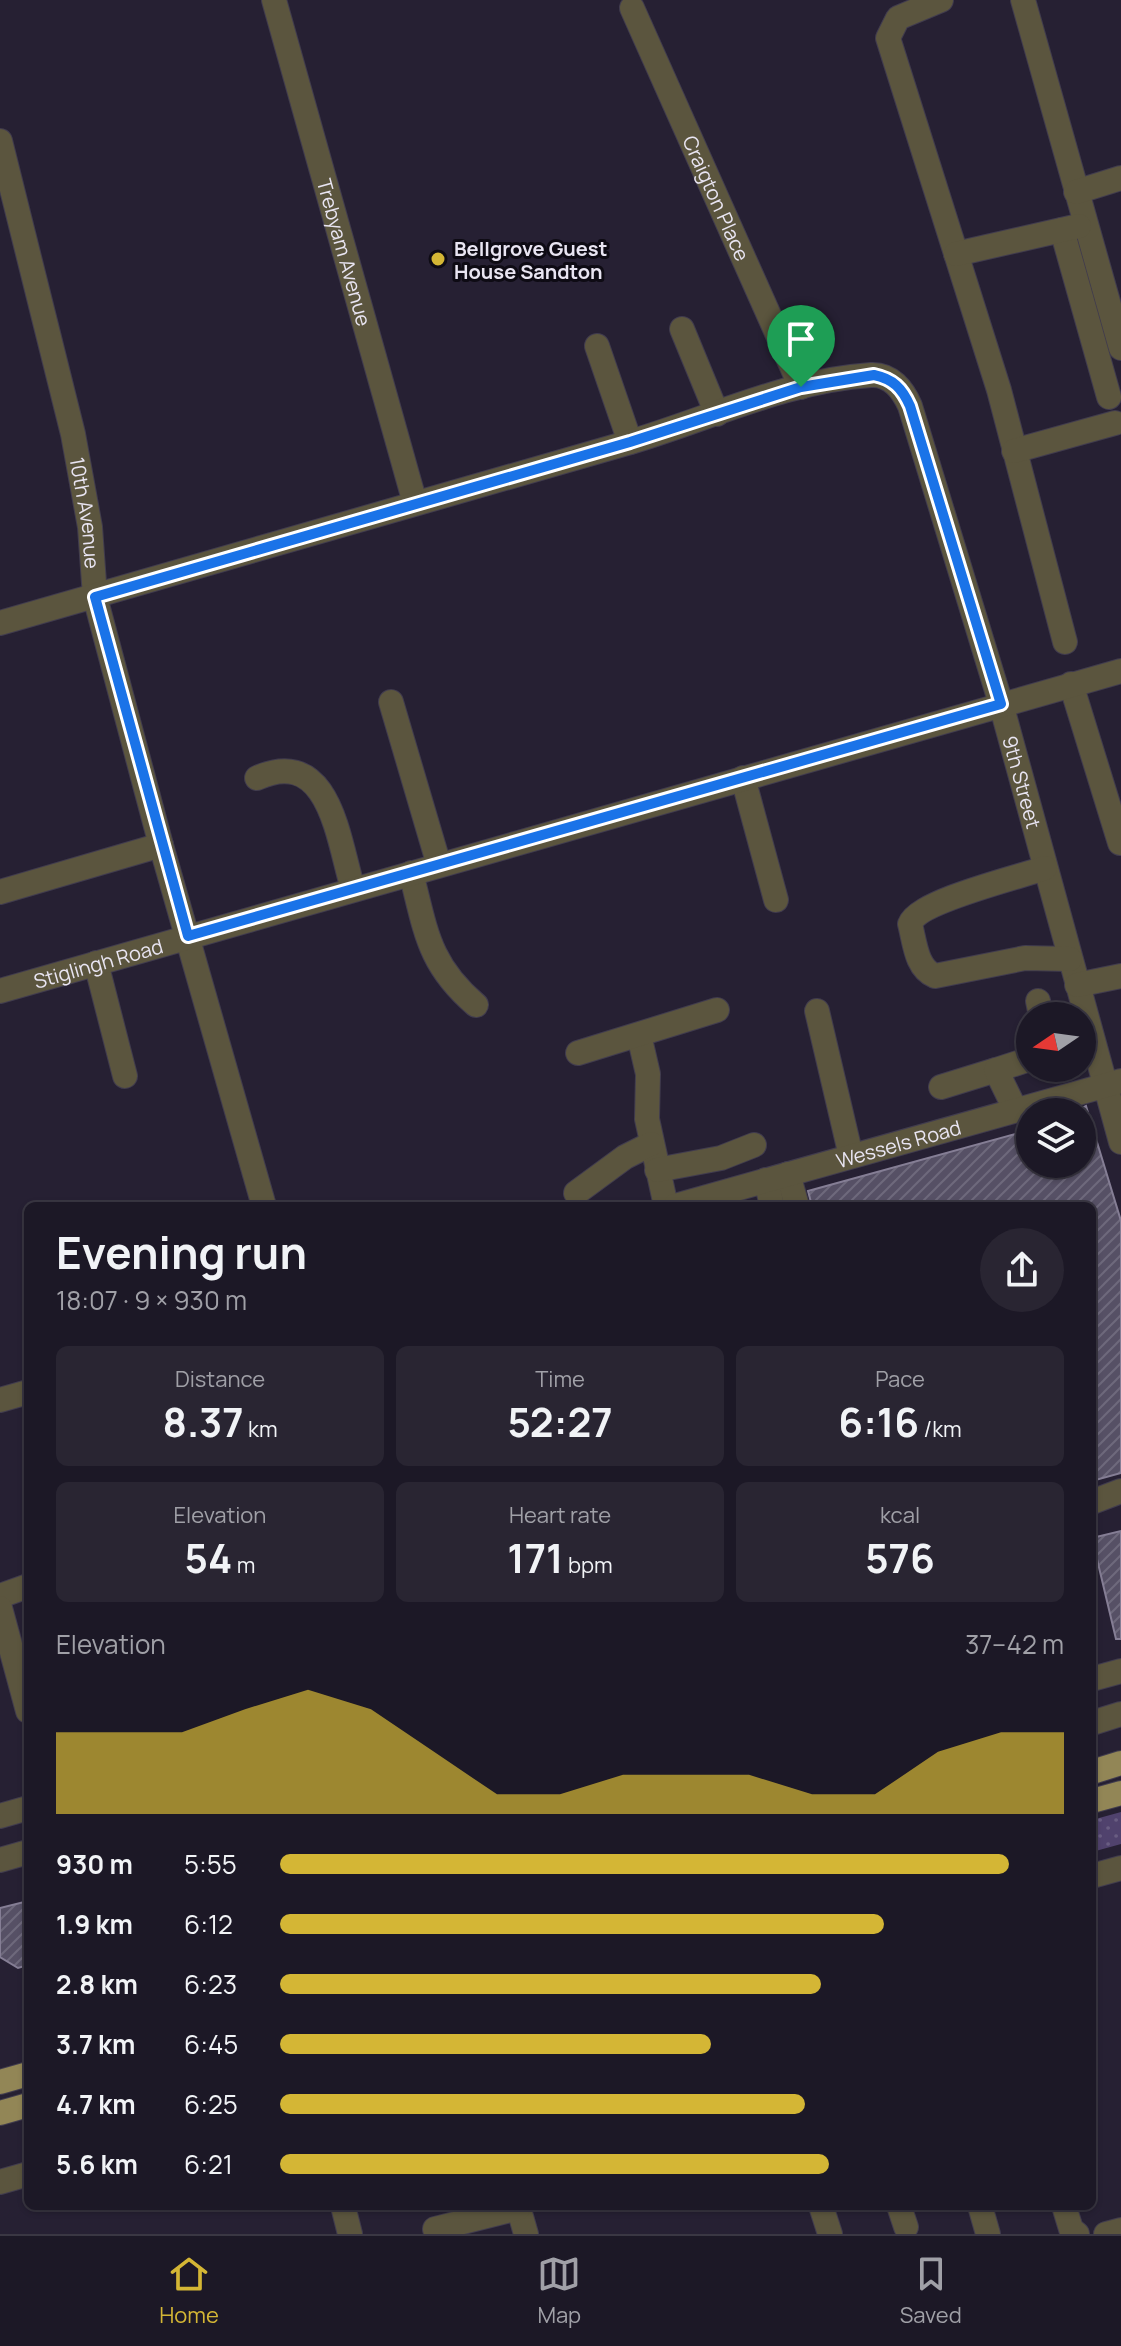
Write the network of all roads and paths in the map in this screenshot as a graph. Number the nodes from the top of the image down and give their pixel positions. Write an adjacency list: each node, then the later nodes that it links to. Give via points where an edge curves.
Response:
1 (274, 0): 19 (street, Trebyam Avenue)
2 (941, 0): 9 (street, via 898,18 888,38)
3 (1023, 0): 7 (street)
4 (632, 8): 13 (street, Craigton Place)
5 (0, 141): 20 (street, 10th Avenue, via 73,434 90,527)
6 (1121, 178): 7 (street)
7 (1076, 192): 8 (street)
8 (1074, 227): 9 (street); 12 (street); 14 (street)
9 (956, 254): 18 (street)
10 (682, 329): 15 (street)
11 (597, 346): 17 (street)
12 (1121, 348)
13 (801, 387): 15 (street, 9th Street); 26 (street, 9th Street, via 874,375 891,380 904,392)
14 (1115, 392): 16 (street, via 1107,411)
15 (717, 414): 17 (street, 9th Street)
16 (1119, 425): 18 (street)
17 (630, 442): 19 (street, 9th Street)
18 (1014, 451): 22 (street)
19 (415, 503): 20 (street, 9th Street)
20 (95, 597): 21 (street, 9th Street); 30 (street, 10th Avenue)
21 (0, 623)
22 (1065, 642)
23 (1121, 671): 24 (street, Stiglingh Road)
24 (1071, 684): 26 (street, Stiglingh Road); 29 (street)
25 (391, 702): 31 (street)
26 (1001, 704): 28 (street, Stiglingh Road); 32 (street, 9th Street)
27 (257, 778): 34 (street, via 291,771 310,777 326,800)
28 (743, 778): 31 (street, Stiglingh Road); 36 (street)
29 (1120, 843)
30 (161, 845): 35 (street); 37 (street, 10th Avenue)
31 (439, 865): 33 (street, Stiglingh Road)
32 (1045, 868): 38 (street, 9th Street); 38 (street, via 915,915 910,924 920,962 935,976 1025,958)
33 (411, 873): 34 (street, Stiglingh Road); 43 (street, via 432,953 450,983)
34 (353, 889): 37 (street, Stiglingh Road)
35 (0, 892)
36 (776, 900)
37 (188, 936): 39 (street, Stiglingh Road); 61 (street, 10th Avenue)
38 (1070, 959): 41 (street, 9th Street)
39 (96, 963): 42 (street, Stiglingh Road); 50 (street)
40 (1121, 976): 41 (street)
41 (1077, 985): 51 (street, 9th Street)
42 (0, 991)
43 (476, 1005)
44 (717, 1010): 46 (street)
45 (817, 1011): 57 (street)
46 (639, 1035): 47 (street); 55 (street, via 648,1074)
47 (578, 1053)
48 (1016, 1064): 49 (street)
49 (996, 1070): 52 (street); 53 (street)
50 (125, 1076)
51 (1112, 1083): 53 (street, Wessels Road); 54 (street, 9th Street)
52 (941, 1087)
53 (1015, 1109): 57 (street, Wessels Road)
54 (1112, 1134)
55 (651, 1144): 58 (street); 60 (street)
56 (754, 1145): 58 (street, via 730,1156)
57 (851, 1156): 59 (street, Wessels Road)
58 (657, 1170): 62 (street)
59 (767, 1186): 63 (street, Wessels Road); 64 (street)
60 (576, 1193)
61 (263, 1202)
62 (665, 1202)
63 (693, 1202)
64 (791, 1202)
65 (24, 1393): 66 (street)
66 (0, 1400)
67 (1121, 1491): 68 (street)
68 (1096, 1500)
69 (24, 1587): 70 (street)
70 (0, 1596)
71 (0, 1608): 72 (street)
72 (21, 1655): 75 (street)
73 (1121, 1671): 74 (street)
74 (1096, 1675)
75 (24, 1679)
76 (1121, 1714): 77 (street)
77 (1096, 1722)
78 (1121, 1793): 79 (main road)
79 (1096, 1800)
80 (24, 1809): 81 (street)
81 (0, 1816)
82 (24, 1853): 83 (street)
83 (0, 1860)
84 (1121, 1868): 85 (street)
85 (1096, 1875)
86 (24, 2075): 87 (main road)
87 (0, 2082)
88 (24, 2106): 89 (main road)
89 (0, 2113)
90 (24, 2175): 91 (street)
91 (0, 2182)
92 (344, 2210): 100 (street)
93 (502, 2210): 98 (street)
94 (519, 2210): 101 (street)
95 (822, 2210): 102 (street)
96 (981, 2210): 103 (street)
97 (1065, 2210): 104 (street)
98 (433, 2223)
99 (1121, 2230): 105 (street)
100 (350, 2234)
101 (526, 2234)
102 (830, 2234)
103 (988, 2234)
104 (1077, 2234)
105 (1106, 2234)

